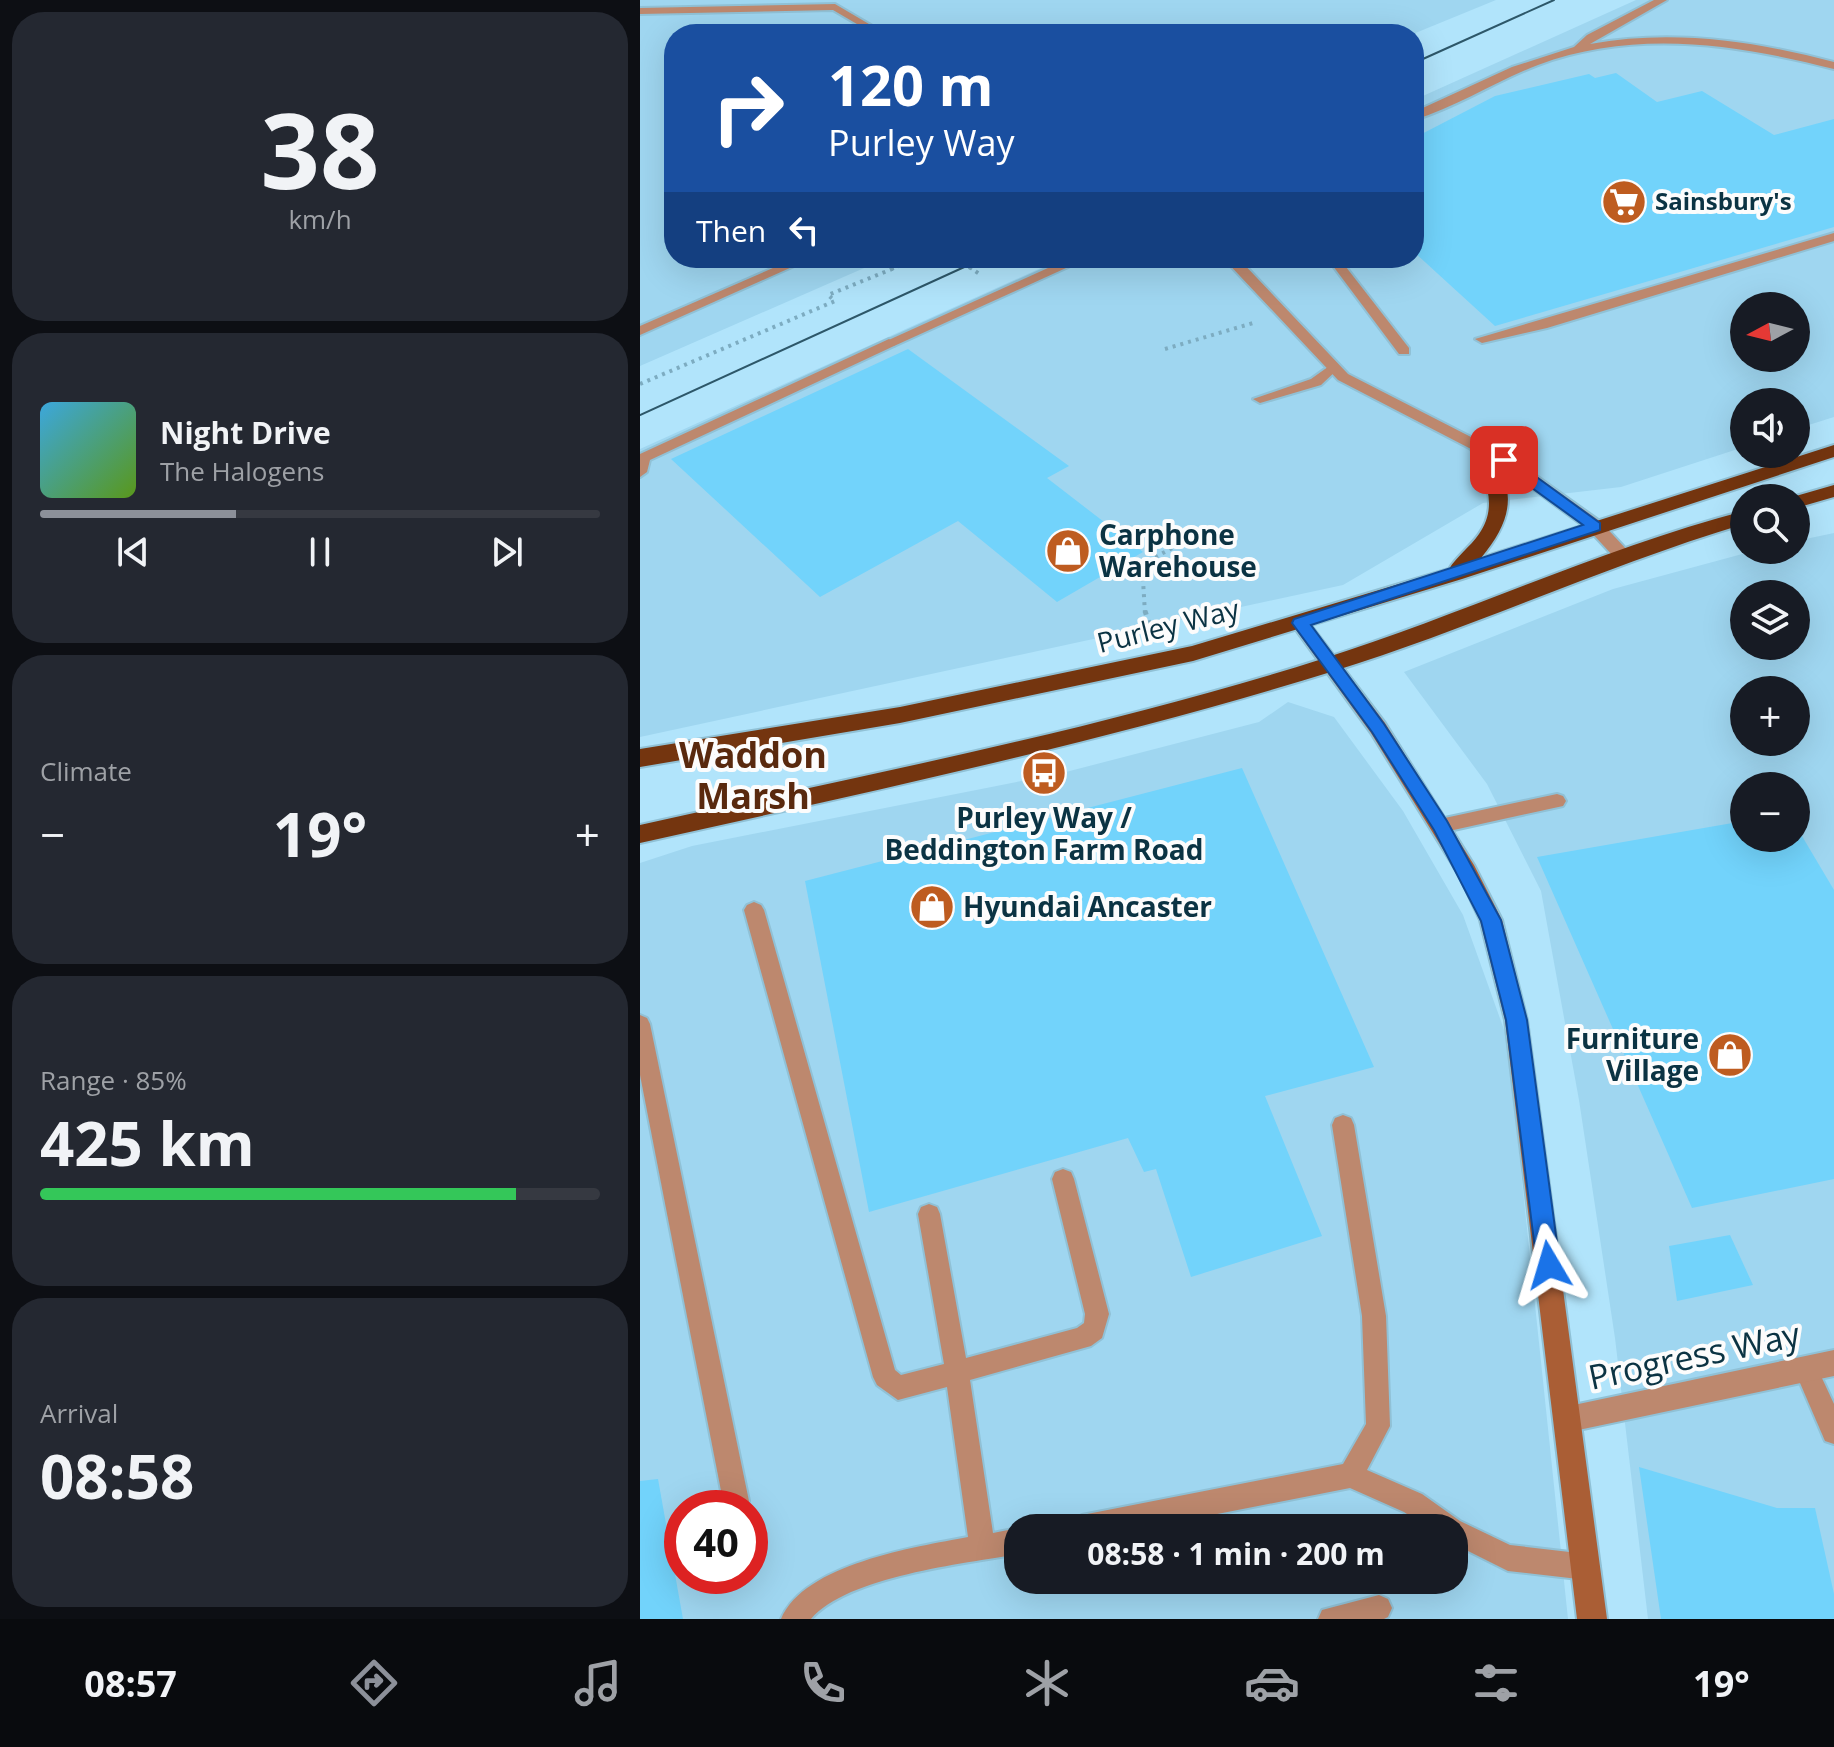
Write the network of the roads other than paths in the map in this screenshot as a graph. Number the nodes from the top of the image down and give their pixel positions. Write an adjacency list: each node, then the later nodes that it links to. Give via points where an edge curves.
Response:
1 (849, 0): 3 (lane)
2 (1662, 0): 5 (street)
3 (835, 7): 4 (lane); 6 (lane)
4 (640, 11)
5 (1636, 13): 7 (street, via 1640,30); 8 (street)
6 (864, 24)
7 (1671, 41): 8 (street); 9 (street, via 1780,50)
8 (1578, 49): 10 (street)
9 (1834, 66)
10 (1424, 112)
11 (1834, 237): 17 (lane)
12 (783, 268): 16 (lane)
13 (1058, 268): 18 (street)
14 (1239, 268): 20 (street)
15 (1341, 268): 19 (lane)
16 (640, 331)
17 (1482, 339)
18 (889, 343): 24 (lane, via 643,458)
19 (1404, 351)
20 (1332, 368): 21 (lane, via 1316,382); 22 (street)
21 (1260, 399)
22 (1481, 449): 28 (street); 30 (highway, via 1498,481 1500,511 1487,541)
23 (1834, 451): 28 (highway, Purley Way)
24 (640, 472)
25 (1834, 491): 26 (highway)
26 (1810, 498)
27 (1730, 521): 29 (highway)
28 (1595, 526): 29 (street); 30 (highway, Purley Way)
29 (1621, 554): 32 (highway)
30 (1455, 574): 31 (highway, Purley Way)
31 (1300, 623): 32 (street); 33 (highway, Purley Way, via 1193,653 900,715)
32 (1332, 664): 35 (street); 36 (highway, via 1137,721)
33 (640, 758)
34 (1557, 801): 35 (lane)
35 (1440, 826): 45 (street, via 1491,920 1516,1020)
36 (640, 834)
37 (754, 910): 44 (lane, via 885,1377 898,1388)
38 (640, 1024): 48 (lane)
39 (1343, 1125): 47 (lane, via 1374,1316 1378,1426)
40 (1063, 1179): 44 (lane, via 1097,1314 1094,1330 1083,1338)
41 (929, 1214): 44 (lane)
42 (1834, 1363): 43 (street, Progress Way)
43 (1806, 1369): 45 (street, Progress Way); 46 (lane)
44 (957, 1373): 53 (lane)
45 (1569, 1419): 54 (street)
46 (1834, 1432)
47 (1351, 1475): 49 (lane); 50 (lane)
48 (734, 1490)
49 (1153, 1514)
50 (1429, 1514)
51 (1468, 1538): 54 (lane, via 1508,1558)
52 (1004, 1544): 53 (lane)
53 (982, 1548): 56 (lane, via 870,1569 830,1589)
54 (1587, 1567): 58 (street)
55 (1379, 1608): 57 (lane)
56 (794, 1619)
57 (1331, 1619)
58 (1592, 1619)

